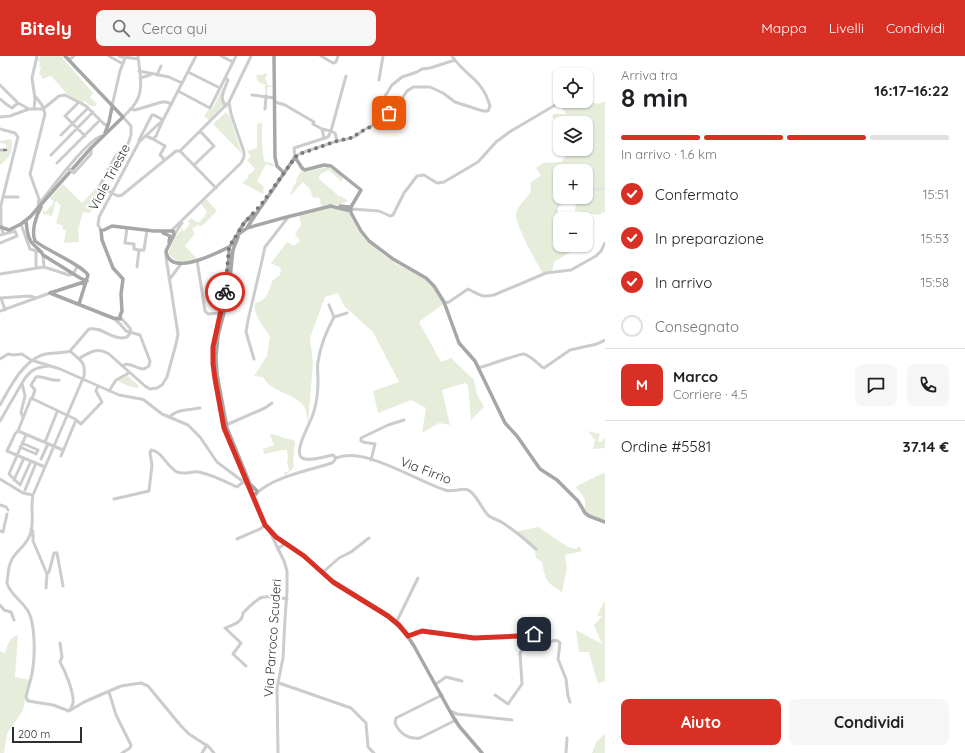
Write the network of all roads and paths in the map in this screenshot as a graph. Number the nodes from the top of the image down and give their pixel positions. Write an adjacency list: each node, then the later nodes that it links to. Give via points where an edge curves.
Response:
1 (37, 56): 35 (street, via 32,78)
2 (65, 56): 17 (main road)
3 (74, 56): 17 (street)
4 (109, 56): 20 (street)
5 (119, 56): 14 (street)
6 (196, 56): 23 (street, Viale Trieste)
7 (236, 56): 19 (street)
8 (251, 56): 40 (street)
9 (274, 56): 38 (main road)
10 (321, 56): 11 (street, via 334,63)
11 (338, 56)
12 (383, 56): 29 (street)
13 (452, 56): 18 (street)
14 (125, 57): 15 (street); 20 (street)
15 (138, 57): 22 (street)
16 (223, 57): 19 (street)
17 (69, 60): 47 (main road)
18 (455, 60): 48 (street, via 422,68 402,77 392,85); 78 (street, via 483,88 490,106 489,110 484,112 455,102 432,88 413,87 406,91 398,105 380,121 351,138)
19 (233, 62): 28 (street)
20 (123, 64): 47 (street)
21 (162, 66): 25 (street)
22 (139, 71): 24 (street); 27 (street)
23 (188, 72): 30 (street, Viale Trieste); 32 (street)
24 (152, 74): 25 (street); 27 (street)
25 (157, 75): 30 (street)
26 (346, 76): 70 (street)
27 (140, 78): 53 (street, via 138,100)
28 (226, 78): 32 (street); 45 (street, via 228,80 222,97)
29 (379, 80)
30 (182, 83): 33 (street, Viale Trieste)
31 (0, 85): 41 (street)
32 (220, 88): 33 (street, via 210,108)
33 (178, 91): 44 (street, Viale Trieste)
34 (252, 94): 36 (street)
35 (35, 96): 42 (street); 43 (street)
36 (266, 96): 38 (street); 54 (street)
37 (0, 99): 41 (street, via 12,108)
38 (275, 100): 61 (street); 90 (main road, via 276,164)
39 (79, 102): 49 (street); 52 (street, via 62,95); 63 (street, via 65,116)
40 (229, 102): 45 (street); 56 (street)
41 (18, 103): 50 (street)
42 (40, 103): 43 (street); 52 (street)
43 (35, 104): 51 (street)
44 (172, 104): 53 (street, via 162,102); 59 (street, Viale Trieste)
45 (225, 106): 56 (street); 69 (street)
46 (553, 106): 97 (street, via 511,130 478,162 447,181 438,183 424,175 418,176 404,193 393,215 389,216 379,211)
47 (112, 107): 58 (main road); 62 (main road)
48 (378, 107)
49 (88, 108): 55 (street); 63 (street)
50 (29, 109): 51 (street); 57 (street)
51 (34, 109): 52 (street)
52 (43, 109): 95 (street, via 45,117 30,175)
53 (130, 109): 58 (street)
54 (265, 109)
55 (93, 112): 62 (street, via 104,124); 66 (street)
56 (231, 114): 91 (street, via 244,157)
57 (0, 117)
58 (123, 117): 65 (main road); 92 (street, via 132,128 128,144 115,157 100,185)
59 (163, 120): 74 (street, Viale Trieste); 76 (street); 79 (street, via 152,115)
60 (98, 122): 72 (street)
61 (314, 122): 64 (street); 68 (street, via 313,124)
62 (108, 123): 65 (main road); 73 (main road)
63 (72, 124): 66 (street); 71 (street)
64 (319, 124)
65 (114, 126): 73 (main road)
66 (77, 128): 72 (street); 83 (street)
67 (0, 129): 93 (street, via 17,134 18,137)
68 (322, 129): 70 (street); 75 (street)
69 (200, 131): 82 (street); 88 (street, via 214,146)
70 (331, 131): 75 (street, via 328,137); 78 (street, via 335,133)
71 (61, 134)
72 (86, 135): 77 (street); 81 (street)
73 (103, 135): 77 (street); 80 (main road)
74 (146, 136): 76 (street); 79 (street, Viale Trieste)
75 (324, 138): 85 (street, via 294,148)
76 (153, 139): 86 (street, via 164,146 160,156)
77 (93, 141): 84 (street)
78 (337, 141): 85 (street)
79 (139, 142): 92 (street, Viale Trieste)
80 (90, 148): 89 (street, bridge, via 91,154 74,173); 95 (main road)
81 (70, 150): 84 (street); 87 (street)
82 (180, 151): 86 (street, via 176,151); 88 (street)
83 (51, 155)
84 (77, 157): 89 (street)
85 (295, 157): 90 (main road); 97 (main road, via 305,170 324,165 333,167 361,190)
86 (164, 161): 92 (street, via 122,195 118,196)
87 (57, 163)
88 (194, 165): 91 (street)
89 (68, 168): 95 (street)
90 (284, 173): 100 (main road)
91 (216, 188): 113 (street)
92 (112, 192): 110 (street, Viale Trieste, via 98,220)
93 (3, 197): 94 (street); 96 (street)
94 (18, 198)
95 (41, 203): 99 (main road); 101 (main road)
96 (0, 208): 106 (street)
97 (350, 209): 98 (main road, via 330,206); 137 (main road, via 369,241 393,259 429,280)
98 (288, 216): 104 (main road); 151 (street, via 265,248 246,332)
99 (30, 217): 101 (main road); 102 (main road)
100 (252, 217): 104 (main road); 105 (main road, via 248,222); 114 (main road, via 244,223)
101 (36, 219): 122 (main road, via 35,241)
102 (26, 221): 103 (main road); 121 (main road, via 30,240)
103 (21, 224): 108 (main road); 119 (street, via 30,249)
104 (258, 224): 105 (main road)
105 (250, 225): 111 (main road)
106 (0, 227): 108 (main road); 112 (street)
107 (127, 228): 109 (main road); 110 (main road, via 112,226); 118 (street, via 125,243 134,244 134,249)
108 (9, 230): 112 (street)
109 (147, 230): 113 (main road); 118 (street, via 144,250)
110 (102, 231): 145 (main road, via 102,240 112,268 122,279 122,309)
111 (241, 232): 114 (main road); 117 (main road)
112 (1, 234): 115 (street, via 15,231 17,236)
113 (171, 234): 120 (main road)
114 (235, 238): 117 (main road)
115 (0, 243)
116 (605, 245): 137 (street, via 596,256 571,270 546,273 486,297 468,289)
117 (231, 248): 123 (main road); 142 (main road); 173 (main road, via 228,298 216,353)
118 (139, 250): 128 (street)
119 (36, 251): 121 (street); 129 (street)
120 (166, 253): 125 (main road, via 172,260); 132 (street)
121 (42, 254): 124 (main road); 127 (street)
122 (60, 257): 124 (street); 126 (main road)
123 (197, 260): 125 (main road); 142 (street, via 205,311 208,314)
124 (56, 263): 130 (main road)
125 (182, 264): 132 (street)
126 (77, 266): 130 (street); 133 (main road, via 87,274)
127 (44, 267): 129 (street); 130 (street, via 69,275)
128 (136, 267)
129 (36, 268): 131 (street)
130 (74, 273): 133 (main road)
131 (0, 274)
132 (169, 280): 156 (street, via 178,334 166,380 159,387 150,389)
133 (87, 281): 134 (main road); 138 (main road)
134 (50, 293): 136 (street); 138 (main road)
135 (0, 298): 136 (street); 140 (street)
136 (36, 298): 140 (street)
137 (444, 303): 155 (main road, via 459,343)
138 (79, 304): 145 (main road)
139 (329, 305): 144 (street)
140 (5, 310): 141 (street)
141 (0, 311)
142 (221, 313): 193 (main road, via 213,347 215,379 224,428)
143 (348, 313): 144 (street)
144 (334, 317): 185 (street, Via Firrìo, via 326,333 318,363 313,419 302,439 299,452 301,457 306,459 332,455)
145 (118, 318): 146 (street, via 129,326); 146 (street, via 123,328)
146 (131, 332): 148 (street, via 123,338 91,328); 154 (street, via 140,335 150,364 144,369 125,364)
147 (605, 340): 155 (street, via 570,350 544,368 523,353)
148 (70, 351): 149 (street); 152 (street, via 42,355)
149 (80, 358): 154 (street, via 93,351 102,351); 157 (street, via 84,369)
150 (0, 359): 152 (street, via 9,354 22,354)
151 (254, 359)
152 (33, 361): 153 (street); 164 (street, via 17,377)
153 (52, 366): 157 (street); 159 (street, via 34,369)
154 (122, 366): 156 (street)
155 (478, 368): 199 (main road, via 503,420 540,469 557,480 578,501 587,515)
156 (129, 373): 161 (street, via 116,380)
157 (83, 379): 160 (street); 167 (street)
158 (59, 380): 162 (street, via 36,377 31,385 35,390)
159 (22, 383): 169 (street, via 25,396 21,412); 172 (street)
160 (98, 386): 161 (street); 170 (street, via 96,391 102,401 101,404 84,423)
161 (109, 391): 168 (street, via 141,399)
162 (32, 399): 166 (street); 169 (street)
163 (272, 403): 173 (street)
164 (0, 406)
165 (200, 408): 168 (street, via 178,411)
166 (57, 412): 167 (street); 177 (street)
167 (67, 416): 170 (street); 178 (street)
168 (170, 417): 192 (street, via 188,425 200,437 217,462)
169 (23, 418): 174 (street)
170 (76, 420): 180 (street)
171 (404, 420): 187 (street, via 361,438 363,442 375,444)
172 (0, 421)
173 (226, 425): 195 (main road)
174 (18, 431): 175 (street); 182 (street, via 7,451)
175 (26, 435): 176 (street); 177 (street)
176 (22, 443): 179 (street); 181 (street, via 38,450)
177 (46, 443): 178 (street); 186 (street)
178 (54, 446): 180 (street); 189 (street)
179 (20, 447): 181 (street); 182 (street)
180 (63, 450): 183 (street)
181 (36, 454): 188 (street)
182 (17, 455): 184 (street); 191 (street, via 9,474)
183 (61, 456)
184 (24, 458): 188 (street); 191 (street)
185 (336, 458): 187 (street, Via Firrìo, via 348,455); 195 (street, via 332,463 280,480)
186 (41, 459)
187 (371, 460): 208 (street, Via Firrìo, via 398,469 443,490 467,489 488,515 513,530)
188 (33, 462): 189 (street); 191 (street, via 20,485); 194 (street)
189 (45, 467): 196 (street)
190 (0, 479): 196 (street, via 23,493)
191 (14, 480)
192 (243, 482): 193 (street); 197 (street, via 237,486 200,472 178,472 157,452 151,450 149,491)
193 (248, 486): 195 (main road)
194 (25, 490)
195 (254, 492): 200 (main road)
196 (33, 495): 201 (street)
197 (114, 499)
198 (0, 505): 202 (street, via 6,507 7,512 3,532)
199 (605, 522)
200 (265, 525): 203 (main road); 205 (street)
201 (31, 529): 210 (street, via 36,550); 229 (street, via 8,566 7,582 10,590 30,614 32,626 33,667 26,697 28,701)
202 (0, 531)
203 (270, 532): 206 (main road); 207 (street, Via Parroco Scuderi)
204 (369, 538): 209 (street)
205 (237, 539)
206 (284, 543): 207 (street, via 280,543); 209 (main road, via 304,556)
207 (278, 549): 214 (street, Via Parroco Scuderi, via 287,571)
208 (536, 549)
209 (322, 573): 217 (main road)
210 (47, 574): 212 (street, via 56,552); 213 (street)
211 (418, 578): 217 (street)
212 (63, 586)
213 (46, 588)
214 (287, 599): 221 (street, via 267,596 258,598 243,612 240,621 225,628 241,643 233,654); 223 (street, Via Parroco Scuderi, via 283,658)
215 (0, 605): 216 (street, via 4,610 11,612)
216 (14, 620)
217 (396, 623): 219 (main road)
218 (532, 634): 219 (street, via 474,638 422,631); 227 (street, via 520,653 521,686 508,704); 228 (street, via 542,643 560,641 558,659 566,679)
219 (408, 636): 224 (main road)
220 (60, 643): 229 (street, via 60,662 73,696)
221 (246, 666)
222 (462, 681): 224 (street, via 446,676)
223 (278, 683): 238 (street, Via Parroco Scuderi); 239 (street, via 351,708 366,723 368,747)
224 (436, 684): 226 (main road)
225 (109, 692): 229 (street); 234 (street, via 134,683 148,686 189,734); 235 (street, via 116,715 131,745)
226 (442, 695): 230 (main road); 231 (street, via 396,718 397,728 407,737 414,739)
227 (495, 695)
228 (570, 702)
229 (69, 711)
230 (450, 711): 231 (main road); 232 (street)
231 (456, 720): 240 (main road)
232 (512, 720)
233 (567, 738): 241 (street)
234 (207, 745): 236 (street); 237 (street)
235 (122, 753)
236 (202, 753)
237 (214, 753)
238 (278, 753)
239 (374, 753)
240 (482, 753)
241 (566, 753)

